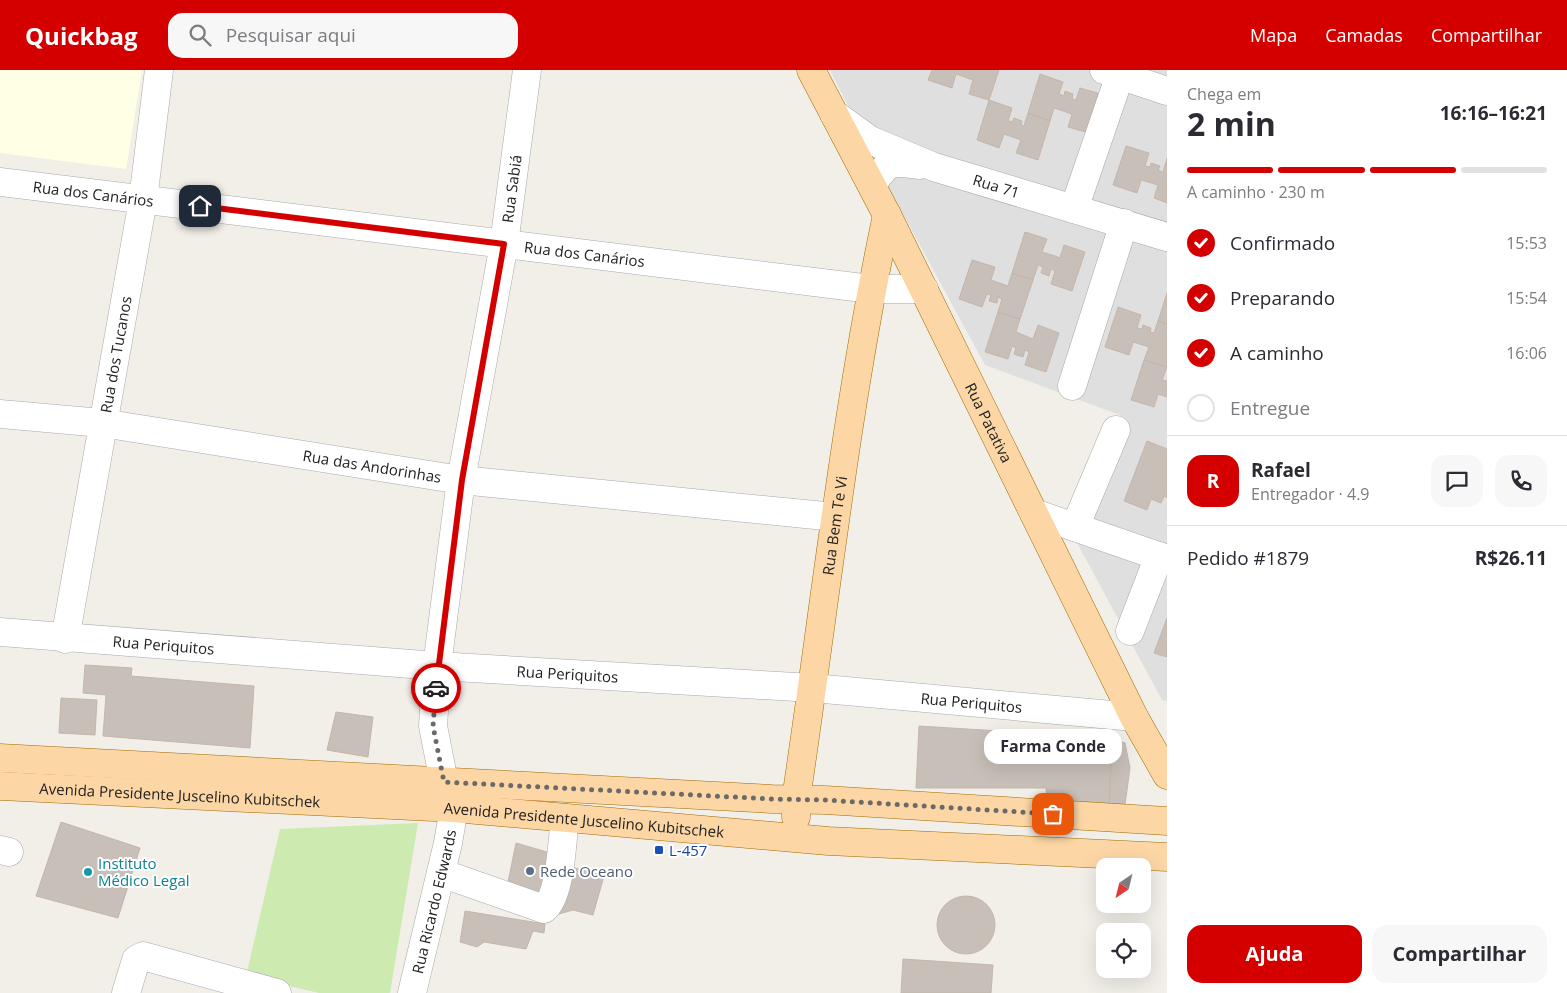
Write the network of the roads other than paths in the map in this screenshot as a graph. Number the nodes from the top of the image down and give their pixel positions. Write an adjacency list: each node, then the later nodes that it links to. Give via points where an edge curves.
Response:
1 (159, 70): 10 (street, Rua dos Tucanos)
2 (527, 70): 15 (street, Rua Sabiá)
3 (811, 70): 6 (main road, Rua Patativa)
4 (1112, 73): 5 (street); 11 (street)
5 (1167, 91)
6 (834, 114): 7 (street, Rua 71, via 870,140); 9 (main road, Rua Patativa)
7 (934, 167): 9 (street, via 892,162 884,167); 11 (street, Rua 71)
8 (0, 182): 10 (street, Rua dos Canários)
9 (872, 185): 12 (main road, Rua Patativa)
10 (142, 200): 15 (street, Rua dos Canários); 20 (street, Rua dos Tucanos)
11 (1074, 209): 13 (street, Rua 71)
12 (887, 215): 16 (main road, Rua Bem Te Vi); 17 (main road, Rua Patativa)
13 (1124, 223): 14 (street, Rua 71); 18 (street)
14 (1167, 237)
15 (504, 244): 16 (street, Rua dos Canários); 22 (street, Rua Sabiá)
16 (871, 289): 17 (street, Rua dos Canários); 24 (main road, Rua Bem Te Vi)
17 (924, 289): 23 (main road, Rua Patativa)
18 (1072, 386)
19 (0, 414): 20 (street, Rua das Andorinhas)
20 (102, 422): 22 (street, Rua das Andorinhas); 29 (street, Rua dos Tucanos)
21 (1116, 430): 25 (street)
22 (462, 480): 24 (street, Rua das Andorinhas); 30 (street, Rua Sabiá)
23 (1034, 513): 25 (street); 32 (main road, Rua Patativa)
24 (835, 517): 31 (main road, Rua Bem Te Vi)
25 (1075, 527): 26 (street)
26 (1163, 557): 27 (street)
27 (1130, 631)
28 (0, 632): 29 (street, Rua Periquitos)
29 (65, 639): 30 (street, Rua Periquitos)
30 (438, 666): 31 (street, Rua Periquitos); 35 (street, Rua Sabiá, via 433,726)
31 (813, 688): 32 (street, Rua Periquitos); 37 (main road, Rua Bem Te Vi)
32 (1134, 716): 34 (main road, Rua Patativa)
33 (0, 758): 35 (main road, Avenida Presidente Juscelino Kubitschek)
34 (1167, 775)
35 (444, 782): 37 (main road, Avenida Presidente Juscelino Kubitschek); 38 (street, Rua Ricardo Edwards)
36 (0, 786): 38 (main road, Avenida Presidente Juscelino Kubitschek)
37 (796, 799): 40 (main road, Avenida Presidente Juscelino Kubitschek); 41 (main road, Rua Bem Te Vi)
38 (454, 808): 39 (main road, Avenida Presidente Juscelino Kubitschek); 43 (street, Rua Ricardo Edwards)
39 (565, 818): 41 (main road, Avenida Presidente Juscelino Kubitschek); 43 (street, via 556,884 551,903 544,909)
40 (1167, 821)
41 (796, 838): 42 (main road, Avenida Presidente Juscelino Kubitschek)
42 (1167, 857)
43 (441, 873): 47 (street, Rua Ricardo Edwards)
44 (202, 983): 45 (street, via 143,956 136,960); 46 (street)
45 (126, 993)
46 (278, 993)
47 (412, 993)

